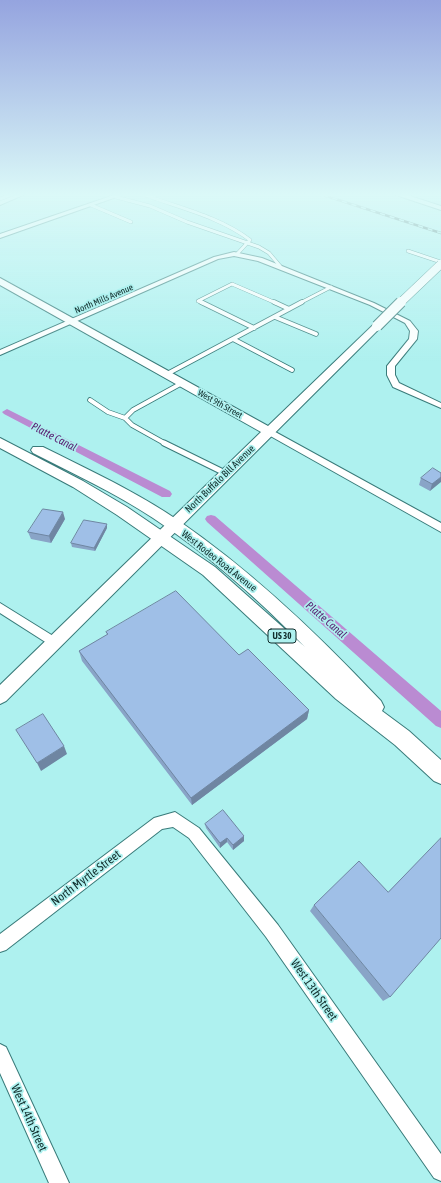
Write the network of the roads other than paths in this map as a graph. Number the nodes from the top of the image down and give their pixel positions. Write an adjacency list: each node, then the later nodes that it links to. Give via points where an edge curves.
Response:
1 (241, 250): 4 (lane)
2 (263, 250): 6 (lane)
3 (408, 251): 5 (lane)
4 (237, 254): 6 (street); 11 (street, North Mills Avenue, via 216,258)
5 (441, 263): 23 (street, North Buffalo Bill Avenue, bridge)
6 (280, 266): 8 (street)
7 (2, 284): 11 (street, West 9th Street)
8 (331, 287): 9 (lane); 20 (street, via 408,322 414,330 413,339 392,366 391,375 396,385)
9 (289, 309): 10 (lane); 12 (lane, via 232,284 198,301)
10 (275, 317): 12 (lane); 13 (lane)
11 (73, 322): 15 (street, North Mills Avenue); 17 (street, West 9th Street)
12 (254, 328): 14 (lane)
13 (316, 334)
14 (233, 339): 16 (lane); 17 (lane)
15 (0, 353)
16 (292, 370)
17 (167, 374): 18 (street, West 9th Street)
18 (182, 383): 21 (lane, via 133,410); 23 (street, West 9th Street)
19 (90, 400): 21 (lane, via 108,412)
20 (441, 406)
21 (125, 418): 25 (lane, via 132,425 176,450)
22 (0, 430): 26 (main road, West Rodeo Road Avenue / US 30, via 119,492)
23 (268, 431): 25 (street, North Buffalo Bill Avenue); 27 (street, West 9th Street)
24 (0, 442): 28 (main road, West Rodeo Road Avenue / US 30, via 78,484)
25 (225, 473): 26 (street, North Buffalo Bill Avenue)
26 (173, 525): 28 (street, North Buffalo Bill Avenue); 32 (main road, West Rodeo Road Avenue / US 30, via 260,593 353,684)
27 (441, 528)
28 (160, 537): 30 (street, North Buffalo Bill Avenue); 32 (main road, West Rodeo Road Avenue / US 30, via 209,571 343,693)
29 (0, 607): 30 (street)
30 (54, 642): 31 (street, North Buffalo Bill Avenue)
31 (0, 696)
32 (402, 738): 33 (main road, West Rodeo Road Avenue / US 30)
33 (441, 774)
34 (175, 819): 35 (street, North Myrtle Street, via 159,823); 37 (street, West 13th Street, via 194,833 272,931)
35 (0, 944)
36 (0, 1053): 38 (street, West 14th Street)
37 (441, 1171)
38 (58, 1183)

